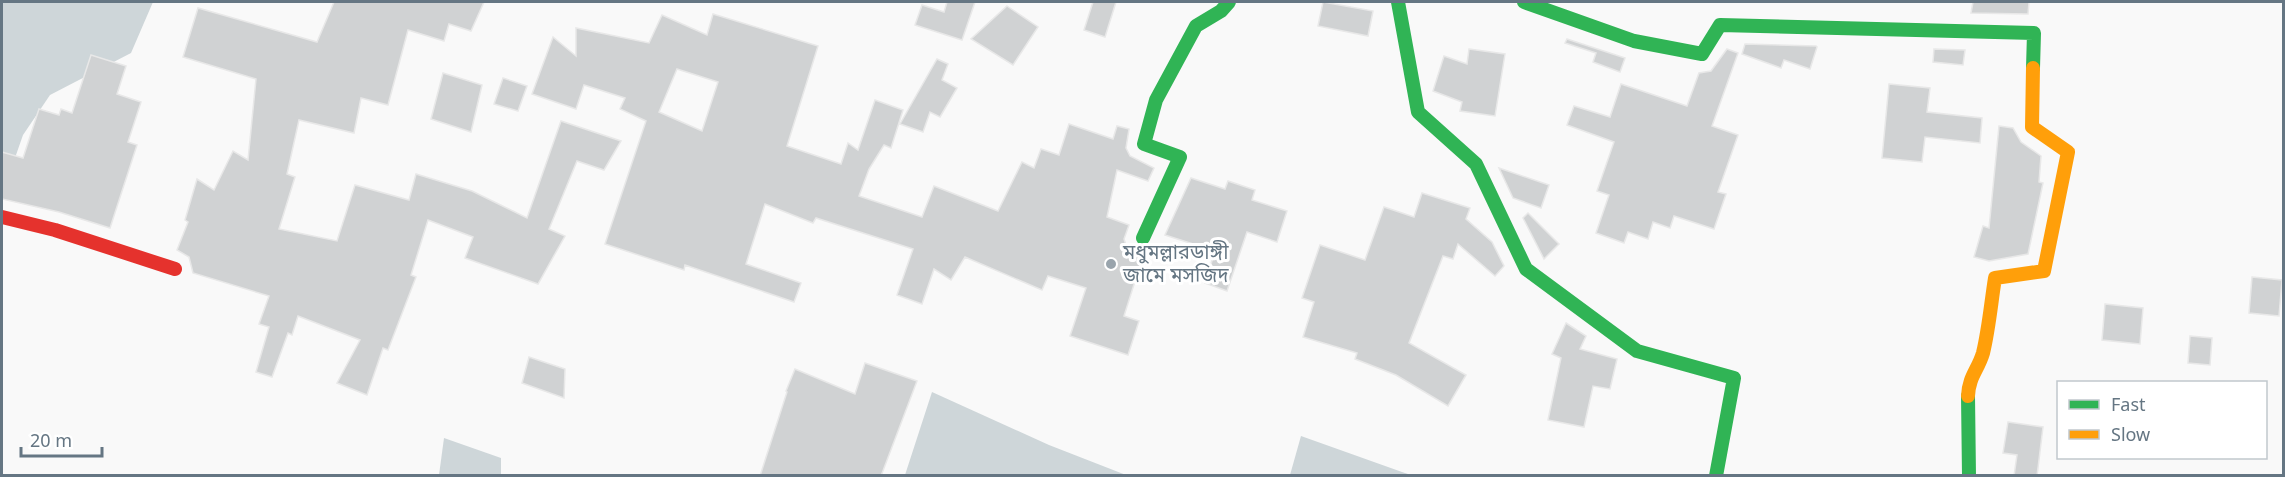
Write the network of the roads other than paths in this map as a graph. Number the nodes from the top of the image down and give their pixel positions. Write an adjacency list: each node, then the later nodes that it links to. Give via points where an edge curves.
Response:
1 (1229, 2): 5 (street, via 1196,26 1156,100 1144,144 1180,157)
2 (1398, 2): 7 (street, via 1418,112 1476,164 1526,269 1637,351 1734,378)
3 (1524, 2): 8 (street, via 1567,20 1669,51 1702,54 1720,25 2034,33 2032,127 2068,152 2044,271 1995,278 1980,365 1970,376)
4 (2, 217): 6 (street)
5 (1143, 237)
6 (175, 269)
7 (1716, 476)
8 (1969, 476)

